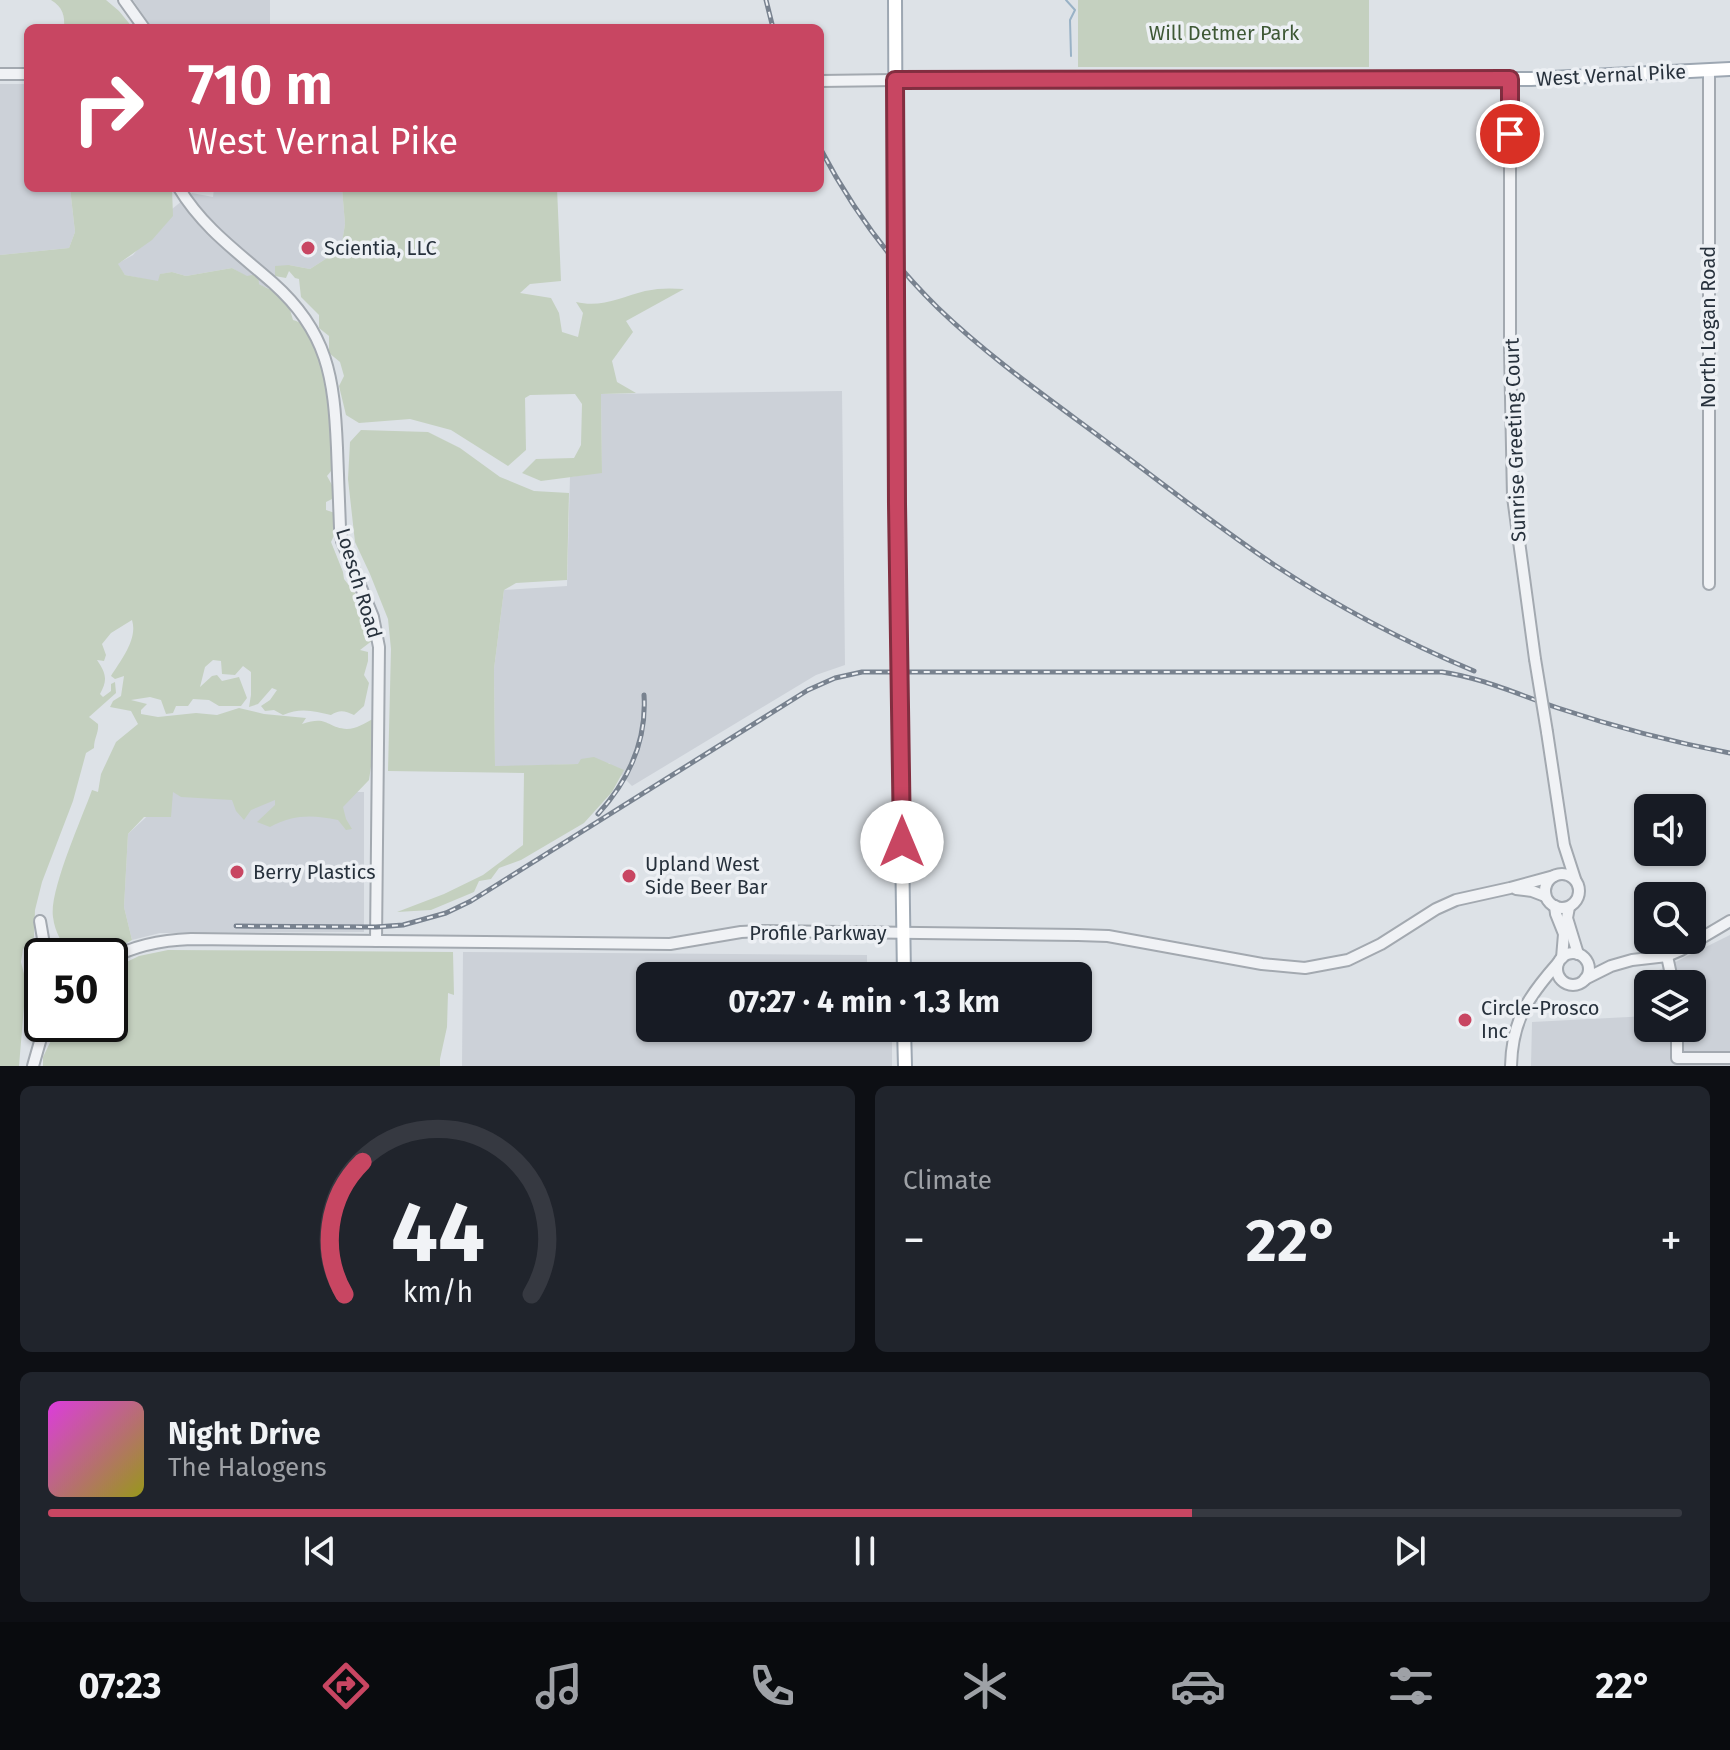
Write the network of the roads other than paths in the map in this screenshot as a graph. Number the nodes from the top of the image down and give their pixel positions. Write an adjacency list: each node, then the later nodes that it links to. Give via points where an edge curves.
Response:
1 (124, 0): 3 (street)
2 (895, 0): 9 (main road)
3 (142, 24)
4 (1730, 69): 5 (main road, West Vernal Pike)
5 (1709, 70): 8 (main road, West Vernal Pike); 12 (street, North Logan Road)
6 (0, 74): 7 (street)
7 (24, 74)
8 (1510, 79): 9 (main road, West Vernal Pike); 13 (street, Sunrise Greeting Court, bridge, via 1513,497)
9 (895, 80): 10 (street, West Vernal Pike); 22 (main road)
10 (824, 81)
11 (181, 192): 24 (street, Loesch Road, via 215,235 295,304 329,366 340,528 379,647)
12 (1709, 584)
13 (1564, 845): 14 (street, Sunrise Greeting Court); 15 (street, Sunrise Greeting Court)
14 (1555, 875): 15 (street); 16 (street, Profile Parkway); 17 (street, via 1546,884)
15 (1575, 879): 19 (street, via 1579,894)
16 (1510, 888): 17 (street, Profile Parkway); 22 (street, Profile Parkway, via 1456,900 1348,960 1305,968 1108,936)
17 (1545, 896): 18 (street)
18 (1555, 906): 19 (street); 28 (street, via 1564,934)
19 (1569, 907): 26 (street, via 1567,918)
20 (40, 921): 23 (street)
21 (1730, 921): 27 (street)
22 (904, 933): 24 (street, Profile Parkway, via 749,932 676,944); 29 (main road)
23 (43, 938)
24 (376, 941): 25 (street, Profile Parkway, via 176,940)
25 (128, 950)
26 (1579, 955): 28 (street); 30 (street); 32 (street, via 1588,969)
27 (1667, 956): 30 (street); 31 (street)
28 (1560, 960): 33 (street, via 1557,972); 34 (street)
29 (904, 962)
30 (1611, 966): 32 (street)
31 (1670, 970)
32 (1585, 979): 33 (street)
33 (1564, 982): 34 (street)
34 (1540, 984): 41 (street, via 1514,1032)
35 (40, 1042): 39 (street)
36 (904, 1042): 40 (main road)
37 (1677, 1042): 38 (street, via 1677,1058)
38 (1730, 1058)
39 (33, 1066)
40 (905, 1066)
41 (1511, 1066)

